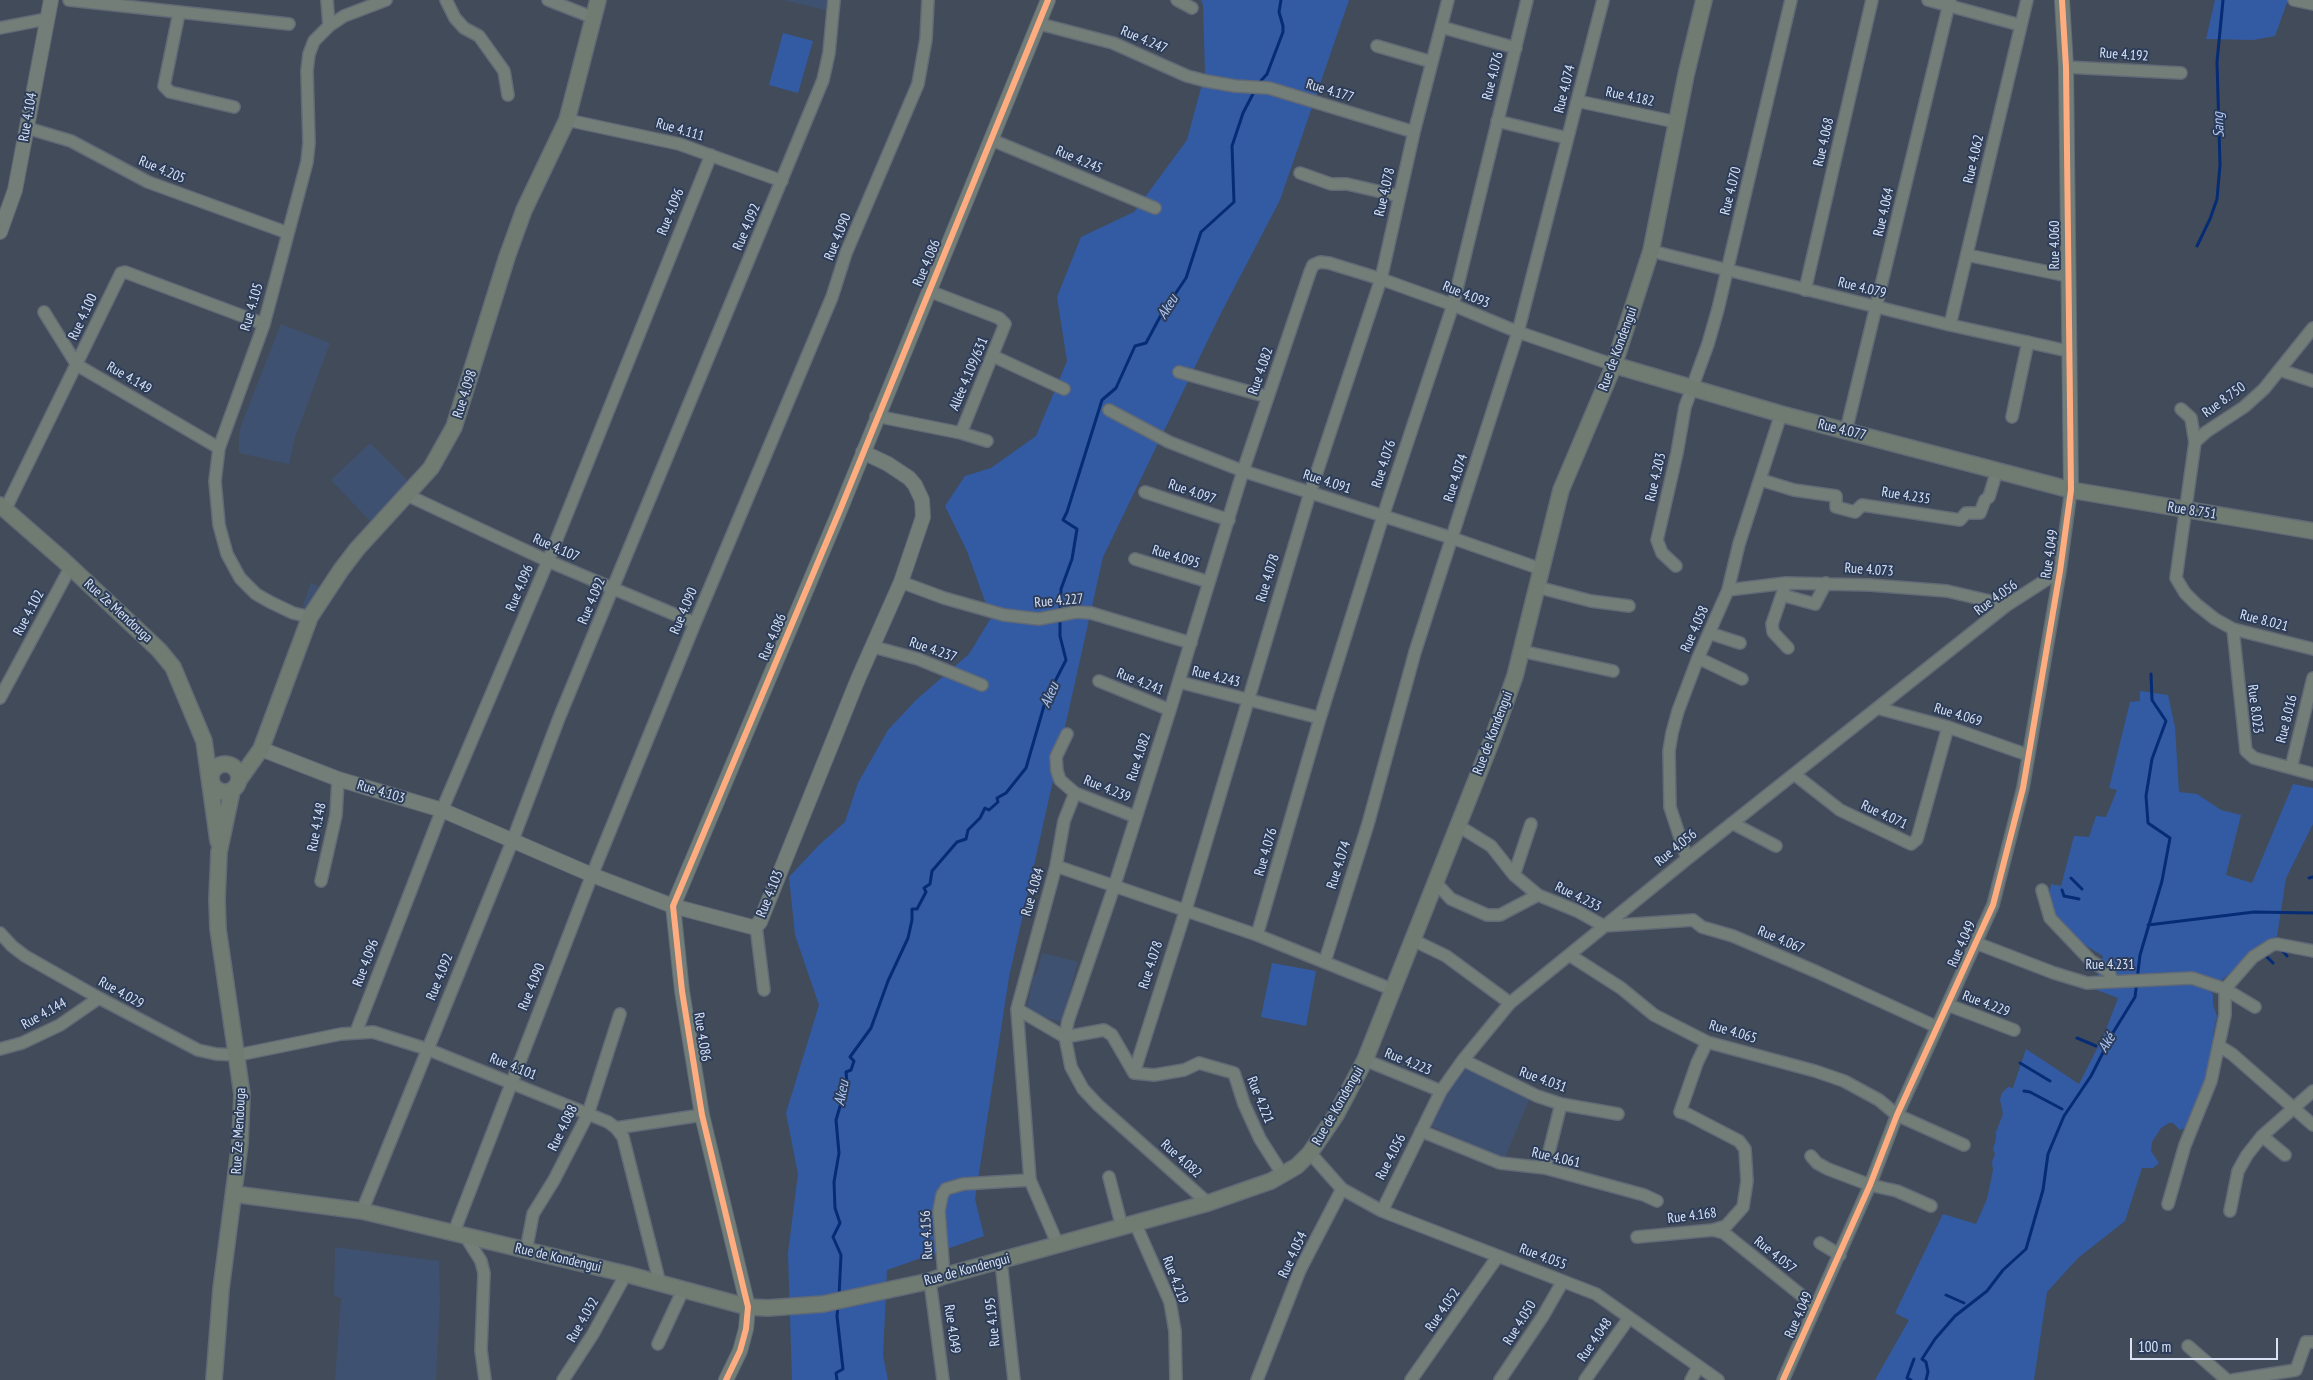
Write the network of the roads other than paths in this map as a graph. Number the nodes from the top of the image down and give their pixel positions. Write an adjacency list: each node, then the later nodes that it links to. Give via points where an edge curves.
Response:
1 (51, 0): 27 (street, Rue 4.104)
2 (69, 0): 25 (street)
3 (327, 0): 31 (street)
4 (386, 0): 31 (street, Rue 4.105, via 344,16)
5 (446, 0): 40 (street, via 455,18 464,28 479,36 504,71)
6 (548, 0): 26 (street)
7 (598, 0): 26 (main road, Rue 4.098)
8 (834, 0): 52 (street, Rue 4.092, via 823,80)
9 (928, 0): 125 (street, Rue 4.090, via 926,40 918,84)
10 (1048, 0): 29 (street, Rue 4.086)
11 (1177, 0): 24 (street)
12 (1448, 0): 32 (street, Rue 4.078)
13 (1527, 0): 35 (street, Rue 4.076)
14 (1603, 0): 41 (street, Rue 4.074)
15 (1704, 0): 45 (main road, Rue de Kondengui)
16 (1791, 0): 60 (street, Rue 4.070)
17 (1872, 0): 64 (street, Rue 4.068)
18 (1928, 0): 22 (street)
19 (2027, 0): 30 (street, Rue 4.062)
20 (2062, 0): 37 (street, Rue 4.060)
21 (2294, 0): 23 (street)
22 (1949, 3): 30 (street); 67 (street, Rue 4.064)
23 (2313, 4)
24 (1192, 8)
25 (179, 13): 28 (street); 42 (street, via 164,86 170,92)
26 (594, 18): 43 (main road, Rue 4.098)
27 (46, 19): 33 (street); 46 (street, Rue 4.104)
28 (289, 24)
29 (1040, 24): 39 (street, Rue 4.247, via 1113,43 1187,76); 49 (street, Rue 4.086)
30 (2020, 25): 59 (street, Rue 4.062)
31 (329, 26): 57 (street, Rue 4.105, via 314,42 309,54 309,153)
32 (1441, 27): 35 (street); 36 (street, Rue 4.078)
33 (0, 28)
34 (1377, 46): 36 (street)
35 (1516, 48): 44 (street, Rue 4.076)
36 (1432, 62): 47 (street, Rue 4.078)
37 (2066, 67): 38 (street, Rue 4.192); 62 (street, Rue 4.060)
38 (2180, 73)
39 (1235, 86): 47 (street, Rue 4.177, via 1275,89)
40 (508, 94)
41 (1577, 102): 45 (street, Rue 4.182); 48 (street, Rue 4.074)
42 (234, 107)
43 (567, 120): 50 (street, Rue 4.111, via 647,136); 101 (main road, Rue 4.098, via 519,225 454,427 431,468)
44 (1497, 121): 48 (street); 66 (street, Rue 4.076)
45 (1676, 122): 58 (main road, Rue de Kondengui)
46 (27, 128): 55 (street, Rue 4.104); 57 (street, Rue 4.205, via 72,142 148,182)
47 (1414, 132): 53 (street, Rue 4.078)
48 (1567, 138): 72 (street, Rue 4.074)
49 (992, 140): 54 (street, Rue 4.245); 65 (street, Rue 4.086)
50 (711, 155): 52 (street, Rue 4.111); 109 (street, Rue 4.096)
51 (1300, 173): 53 (street, via 1331,184 1347,184)
52 (782, 181): 119 (street, Rue 4.092)
53 (1399, 196): 63 (street, Rue 4.078)
54 (1155, 208)
55 (4, 212): 56 (street, Rue 4.104)
56 (0, 232)
57 (288, 232): 69 (street, Rue 4.105)
58 (1651, 251): 60 (street, Rue 4.079); 77 (main road, Rue de Kondengui)
59 (1967, 256): 62 (street); 70 (street, Rue 4.062)
60 (1728, 270): 64 (street, Rue 4.079); 81 (street, Rue 4.070)
61 (1310, 272): 63 (street, Rue 4.093, via 1320,262); 83 (street, Rue 4.082)
62 (2068, 276): 74 (street, Rue 4.060)
63 (1381, 279): 66 (street, Rue 4.093); 100 (street, Rue 4.078)
64 (1805, 290): 67 (street, Rue 4.079)
65 (929, 291): 75 (street, Allée 4.109/631, via 1003,320 1004,330); 87 (street, Rue 4.086)
66 (1452, 305): 72 (street, Rue 4.093); 104 (street, Rue 4.076)
67 (1877, 307): 70 (street, Rue 4.079); 89 (street, Rue 4.064)
68 (44, 312): 76 (street, Rue 4.149)
69 (264, 324): 76 (street, Rue 4.100, via 125,272 118,277); 93 (street, Rue 4.105)
70 (1950, 325): 73 (street, Rue 4.079)
71 (2313, 328): 78 (street, Rue 8.750)
72 (1518, 332): 77 (street, Rue 4.093); 107 (street, Rue 4.074)
73 (2028, 342): 74 (street, Rue 4.079); 88 (street)
74 (2068, 351): 98 (street, Rue 4.060)
75 (993, 356): 82 (street); 90 (street, Allée 4.109/631)
76 (77, 365): 93 (street, Rue 4.149); 102 (street, Rue 4.100)
77 (1614, 365): 81 (main road, Rue 4.077); 112 (main road, Rue de Kondengui, via 1561,490)
78 (2280, 370): 80 (street); 92 (street, Rue 8.750, via 2251,401)
79 (1179, 372): 83 (street)
80 (2313, 381)
81 (1692, 388): 86 (main road, Rue 4.077); 110 (street, Rue 4.203, via 1685,407 1657,540 1662,553)
82 (1064, 389)
83 (1268, 397): 96 (street, Rue 4.082)
84 (2181, 409): 92 (street, via 2191,418)
85 (1109, 410): 96 (street, Rue 4.091, via 1169,442)
86 (1782, 414): 89 (main road, Rue 4.077); 97 (street, Rue 4.058)
87 (876, 416): 90 (street, Allée 4.109/631); 94 (street, Rue 4.086)
88 (2012, 417)
89 (1846, 431): 95 (main road, Rue 4.077)
90 (961, 433): 91 (street)
91 (987, 441)
92 (2196, 442): 103 (street)
93 (219, 448): 124 (street, Rue 4.105, via 215,481 219,525 227,554 240,578 256,594 293,613)
94 (863, 452): 114 (street, Rue 4.103, via 909,478 922,500 922,517); 175 (street, Rue 4.086)
95 (1997, 470): 97 (street, Rue 4.235, via 1980,513 1966,513 1960,520 1862,505 1855,512 1836,507 1836,496 1794,490); 98 (main road, Rue 4.077)
96 (1243, 471): 100 (street, Rue 4.091); 105 (street, Rue 4.082)
97 (1761, 480): 120 (street, Rue 4.058, via 1739,544)
98 (2071, 490): 103 (main road, Rue 8.751); 113 (street, Rue 4.049)
99 (1145, 492): 105 (street, Rue 4.097)
100 (1310, 493): 104 (street, Rue 4.091); 142 (street, Rue 4.078)
101 (407, 495): 109 (street, Rue 4.107); 124 (main road, Rue 4.098, via 341,570)
102 (3, 507): 111 (main road, Rue Ze Mendouga)
103 (2187, 510): 106 (main road, Rue 8.751); 126 (street, Rue 8.021, via 2177,581 2205,612)
104 (1383, 516): 107 (street, Rue 4.091); 145 (street, Rue 4.076)
105 (1229, 520): 115 (street, Rue 4.082)
106 (2313, 531)
107 (1452, 538): 112 (street, Rue 4.091); 185 (street, Rue 4.074, via 1415,652 1368,824)
108 (1134, 560): 115 (street, Rue 4.095)
109 (548, 561): 119 (street, Rue 4.107); 158 (street, Rue 4.096)
110 (1676, 566)
111 (70, 568): 141 (street, Rue 4.102); 148 (main road, Rue Ze Mendouga, via 160,650 173,667)
112 (1542, 569): 118 (main road, Rue de Kondengui)
113 (2060, 571): 123 (street, Rue 4.056); 150 (street, Rue 4.049)
114 (901, 582): 128 (street, Rue 4.227, via 1004,615 1039,619 1076,612 1091,613); 130 (street, Rue 4.103)
115 (1209, 582): 128 (street, Rue 4.082)
116 (1786, 583): 117 (street, Rue 4.073); 120 (street, Rue 4.073); 121 (street)
117 (1826, 583): 121 (street, via 1815,604); 123 (street, Rue 4.073, via 1946,591)
118 (1537, 587): 122 (street); 133 (main road, Rue de Kondengui)
119 (613, 589): 125 (street, Rue 4.107); 163 (street, Rue 4.092)
120 (1728, 590): 127 (street, Rue 4.058)
121 (1782, 595): 131 (street, via 1772,624 1774,632)
122 (1629, 606)
123 (2007, 606): 143 (street, Rue 4.056)
124 (310, 617): 149 (main road, Rue 4.098)
125 (695, 622): 168 (street, Rue 4.090)
126 (2233, 629): 132 (street, Rue 8.021); 151 (street, Rue 8.023, via 2246,751 2254,758)
127 (1709, 633): 129 (street); 134 (street, Rue 4.058)
128 (1191, 643): 139 (street, Rue 4.082)
129 (1740, 644)
130 (874, 647): 140 (street, Rue 4.237, via 918,659); 177 (street, Rue 4.103)
131 (1788, 648)
132 (2313, 650)
133 (1521, 651): 135 (street); 162 (main road, Rue de Kondengui, via 1492,740)
134 (1698, 658): 137 (street); 166 (street, Rue 4.058, via 1678,710 1669,751 1670,807)
135 (1613, 671)
136 (2313, 678): 151 (street, Rue 8.016)
137 (1742, 679)
138 (1099, 681): 144 (street, Rue 4.241)
139 (1179, 682): 142 (street, Rue 4.243); 144 (street, Rue 4.082)
140 (982, 684)
141 (0, 698)
142 (1247, 700): 145 (street, Rue 4.243); 176 (street, Rue 4.078)
143 (1877, 708): 146 (street, Rue 4.069); 152 (street, Rue 4.056)
144 (1170, 710): 159 (street, Rue 4.082)
145 (1320, 718): 180 (street, Rue 4.076)
146 (1948, 727): 150 (street, Rue 4.069); 152 (street, Rue 4.071, via 1917,839 1910,844 1840,810)
147 (1067, 734): 157 (street, Rue 4.239, via 1056,756 1056,770 1060,780)
148 (204, 741): 154 (main road, Rue Ze Mendouga); 156 (main road, Rue Ze Mendouga)
149 (261, 750): 154 (main road); 155 (street, Rue 4.103)
150 (2028, 754): 182 (street, Rue 4.049, via 2023,788 1999,884)
151 (2291, 768): 153 (street, Rue 8.023)
152 (1794, 774): 161 (street, Rue 4.056)
153 (2313, 774)
154 (234, 776): 156 (main road, via 219,792); 156 (main road, via 219,765 212,772); 165 (main road, Rue Ze Mendouga)
155 (338, 779): 158 (street, Rue 4.103); 170 (street, Rue 4.148, via 336,816)
156 (211, 782): 165 (main road, Rue Ze Mendouga)
157 (1075, 793): 159 (street, Rue 4.239); 167 (street, via 1064,821)
158 (442, 810): 163 (street, Rue 4.103); 198 (street, Rue 4.096)
159 (1136, 817): 172 (street, Rue 4.082)
160 (1531, 824): 169 (street)
161 (1732, 824): 164 (street); 166 (street, Rue 4.056)
162 (1457, 826): 169 (street, via 1491,846); 171 (main road, Rue de Kondengui)
163 (512, 842): 168 (street, Rue 4.103); 203 (street, Rue 4.092)
164 (1776, 846)
165 (219, 852): 204 (main road, Rue Ze Mendouga, via 218,930)
166 (1687, 859): 178 (street, Rue 4.056)
167 (1056, 866): 172 (street, Rue 4.084); 194 (street, Rue 4.084)
168 (592, 875): 175 (street, Rue 4.103); 208 (street, Rue 4.090)
169 (1514, 875): 174 (street)
170 (321, 881)
171 (1435, 882): 174 (street, Rue 4.233, via 1451,899 1487,915 1500,915); 181 (main road, Rue de Kondengui)
172 (1114, 887): 176 (street, Rue 4.084); 199 (street, Rue 4.082)
173 (2042, 890): 186 (street, via 2050,918 2091,961 2109,972)
174 (1538, 895): 178 (street, Rue 4.233, via 1577,910)
175 (673, 906): 177 (street, Rue 4.103); 216 (street, Rue 4.086, via 682,991)
176 (1186, 909): 180 (street, Rue 4.084); 207 (street, Rue 4.078)
177 (756, 926): 189 (street)
178 (1604, 926): 184 (street, Rue 4.056); 196 (street, Rue 4.067, via 1693,920 1702,927 1733,936)
179 (0, 933): 190 (street, Rue 4.029, via 25,956)
180 (1257, 935): 185 (street, Rue 4.084)
181 (1412, 940): 187 (main road, Rue de Kondengui); 191 (street, via 1446,956)
182 (1976, 943): 186 (street, Rue 4.231, via 2087,983); 192 (street, Rue 4.049)
183 (2313, 951): 188 (street, via 2272,945 2253,957)
184 (1571, 956): 191 (street, Rue 4.056); 200 (street, Rue 4.065, via 1621,988 1654,1015)
185 (1325, 961): 187 (street, Rue 4.084)
186 (2112, 981): 188 (street, Rue 4.231, via 2192,978)
187 (1391, 989): 205 (main road, Rue de Kondengui)
188 (2225, 989): 193 (street, Rue 4.231); 201 (street, via 2225,1015)
189 (764, 990)
190 (99, 998): 202 (street, Rue 4.144, via 60,1025 22,1043); 204 (street, Rue 4.029, via 198,1050)
191 (1510, 1003): 206 (street, Rue 4.056)
192 (1948, 1005): 196 (street, Rue 4.049); 197 (street, Rue 4.229)
193 (2255, 1007)
194 (1017, 1009): 199 (street); 228 (street, Rue 4.084)
195 (620, 1014): 213 (street, Rue 4.088)
196 (1937, 1027): 215 (street, Rue 4.049)
197 (2014, 1030)
198 (356, 1032): 203 (street, Rue 4.101, via 373,1032); 204 (street, Rue 4.101)
199 (1065, 1037): 207 (street, via 1104,1030 1112,1035); 233 (street, Rue 4.082, via 1071,1067 1083,1089)
200 (1707, 1042): 215 (street, Rue 4.065, via 1815,1071 1880,1100); 240 (street, Rue 4.168, via 1680,1112 1739,1141 1745,1150 1746,1181 1743,1207 1726,1226)
201 (2219, 1046): 212 (street); 234 (street)
202 (0, 1049)
203 (427, 1049): 208 (street, Rue 4.101); 236 (street, Rue 4.092)
204 (238, 1055): 231 (main road, Rue Ze Mendouga, via 242,1094)
205 (1365, 1060): 209 (street, Rue 4.223); 222 (main road, Rue de Kondengui, via 1336,1115)
206 (1463, 1060): 209 (street, Rue 4.056); 211 (street, Rue 4.031, via 1504,1082)
207 (1134, 1073): 226 (street, Rue 4.221, via 1154,1075 1184,1070 1199,1063 1234,1073 1260,1139)
208 (510, 1082): 213 (street, Rue 4.101); 241 (street, Rue 4.090)
209 (1441, 1091): 219 (street, Rue 4.056)
210 (2313, 1091): 212 (street)
211 (1561, 1104): 214 (street, Rue 4.031); 225 (street)
212 (2292, 1107): 217 (street); 220 (street)
213 (588, 1114): 218 (street, Rue 4.101); 245 (street, Rue 4.088, via 533,1214)
214 (1618, 1114)
215 (1897, 1114): 221 (street, Rue 4.065); 229 (street, Rue 4.049)
216 (702, 1115): 218 (street); 255 (street, Rue 4.086)
217 (2313, 1125)
218 (616, 1128): 253 (street, via 623,1138)
219 (1421, 1131): 225 (street, Rue 4.061, via 1500,1163); 237 (street, Rue 4.056)
220 (2262, 1136): 224 (street); 238 (street, via 2238,1171)
221 (1964, 1145)
222 (1310, 1153): 226 (main road, Rue de Kondengui); 230 (street)
223 (1811, 1156): 229 (street, via 1828,1169)
224 (2285, 1156)
225 (1545, 1168): 232 (street, Rue 4.061)
226 (1283, 1175): 233 (main road, Rue de Kondengui)
227 (1109, 1177): 239 (street, Rue 4.219)
228 (1030, 1180): 244 (street, Rue 4.084); 250 (street, Rue 4.156, via 963,1184 946,1189 939,1211)
229 (1870, 1185): 235 (street, via 1897,1191); 246 (street, Rue 4.049)
230 (1342, 1189): 237 (street, Rue 4.055); 269 (street, Rue 4.054, via 1300,1270)
231 (234, 1194): 236 (main road, Rue de Kondengui); 263 (main road, Rue Ze Mendouga, via 222,1280)
232 (1657, 1201)
233 (1208, 1203): 239 (main road, Rue de Kondengui)
234 (2168, 1204)
235 (1931, 1206)
236 (362, 1211): 241 (main road, Rue de Kondengui)
237 (1382, 1211): 247 (street, Rue 4.055)
238 (2230, 1211)
239 (1129, 1225): 244 (main road, Rue de Kondengui); 268 (street, Rue 4.219, via 1170,1302 1175,1331)
240 (1713, 1230): 242 (street, Rue 4.168); 256 (street, Rue 4.057, via 1724,1233)
241 (459, 1233): 245 (main road, Rue de Kondengui); 264 (street, via 481,1261 484,1273)
242 (1638, 1237)
243 (1820, 1242): 246 (street)
244 (1058, 1245): 248 (main road, Rue de Kondengui)
245 (526, 1251): 249 (main road, Rue de Kondengui)
246 (1840, 1255): 256 (street, Rue 4.049)
247 (1498, 1256): 251 (street, Rue 4.055); 270 (street, Rue 4.052)
248 (1001, 1261): 250 (main road, Rue de Kondengui); 267 (street, Rue 4.195)
249 (626, 1274): 253 (main road, Rue de Kondengui); 265 (street, Rue 4.032)
250 (944, 1276): 252 (main road, Rue de Kondengui)
251 (1563, 1281): 257 (street, Rue 4.055, via 1596,1294); 271 (street, Rue 4.050)
252 (930, 1282): 255 (main road, Rue de Kondengui, via 823,1304); 266 (street, Rue 4.049)
253 (660, 1284): 254 (main road, Rue de Kondengui)
254 (683, 1290): 255 (main road, Rue de Kondengui); 259 (street)
255 (748, 1307): 262 (street, Rue 4.086, via 746,1329)
256 (1816, 1308): 275 (street, Rue 4.049)
257 (1629, 1318): 261 (street, Rue 4.055); 272 (street, Rue 4.048)
258 (2313, 1342): 277 (street, via 2306,1342 2296,1370)
259 (658, 1344)
260 (2188, 1346): 276 (street)
261 (1698, 1367): 273 (street); 274 (street, Rue 4.055)
262 (730, 1379)
263 (214, 1380)
264 (484, 1380)
265 (563, 1380)
266 (943, 1380)
267 (1014, 1380)
268 (1176, 1380)
269 (1258, 1380)
270 (1411, 1380)
271 (1500, 1380)
272 (1585, 1380)
273 (1691, 1380)
274 (1718, 1380)
275 (1783, 1380)
276 (2227, 1380)
277 (2233, 1380)

